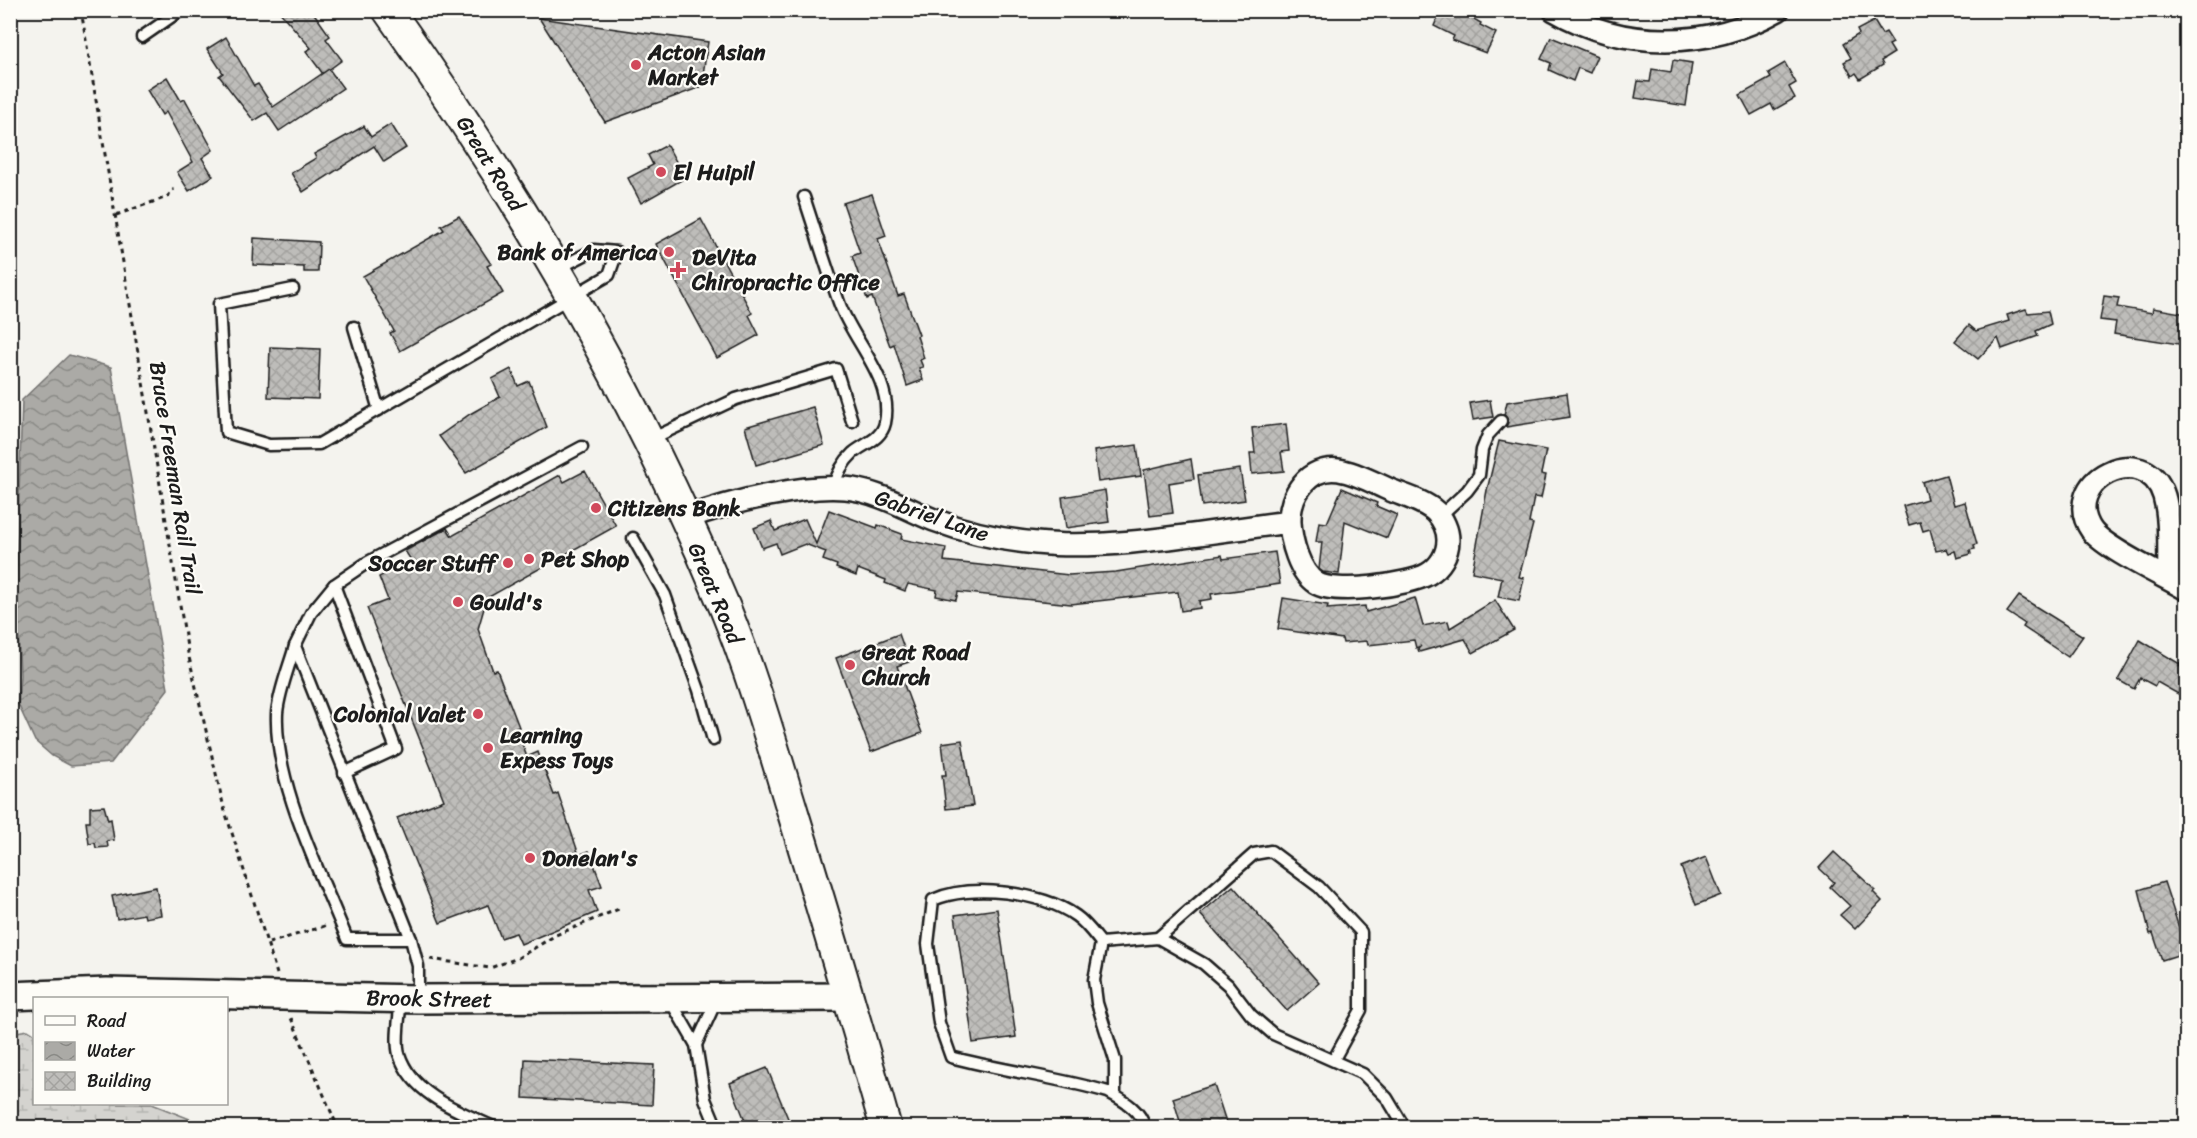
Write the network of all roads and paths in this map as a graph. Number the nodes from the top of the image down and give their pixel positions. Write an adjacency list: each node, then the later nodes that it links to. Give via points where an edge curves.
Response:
1 (81, 10): 9 (path, Bruce Freeman Rail Trail)
2 (181, 10): 6 (lane)
3 (388, 10): 10 (main road, Great Road, via 446,91)
4 (1554, 10): 5 (street, via 1630,38 1667,42 1732,31)
5 (1778, 10)
6 (142, 37)
7 (174, 189): 9 (path, via 167,197)
8 (804, 197): 19 (lane, via 841,307 881,382 886,404 885,424 878,437 852,454 838,471)
9 (116, 215): 30 (path, Bruce Freeman Rail Trail, via 188,653 224,808 269,943)
10 (556, 270): 12 (main road, Great Road); 12 (lane, via 594,250 617,252 609,275)
11 (293, 289): 14 (lane, via 219,304 226,432 270,445 319,444)
12 (572, 298): 14 (lane); 17 (main road, Great Road)
13 (354, 327): 14 (lane)
14 (380, 410)
15 (852, 421): 17 (lane, via 836,369 736,399)
16 (1501, 421): 20 (lane, via 1488,435 1479,475)
17 (648, 440): 21 (main road, Great Road)
18 (582, 447): 25 (lane, via 368,562)
19 (833, 488): 21 (street, Gabriel Lane, via 729,502); 22 (street, Gabriel Lane, via 866,492 936,521 987,535 1059,545)
20 (1440, 516): 22 (street, via 1424,504 1349,473 1331,470 1313,475 1299,488); 22 (street, via 1447,530 1447,550 1430,573 1343,589 1322,586 1305,573)
21 (684, 519): 36 (main road, Great Road, via 742,656)
22 (1290, 522)
23 (633, 538): 27 (lane, via 665,595)
24 (2178, 584): 24 (street, via 2104,542 2091,529 2085,512 2087,494 2097,479 2112,470 2131,468 2147,474 2160,487)
25 (334, 585): 26 (lane, via 311,614); 28 (lane, via 396,749)
26 (295, 646): 28 (lane); 30 (lane, via 277,712 280,755 291,798)
27 (713, 740)
28 (344, 773): 32 (lane)
29 (621, 908): 34 (path, via 490,968)
30 (340, 921): 32 (lane, via 347,939)
31 (1158, 938): 33 (lane); 41 (lane, via 1204,964 1273,1034); 41 (lane, via 1254,854 1271,851 1319,887 1361,932 1361,1010)
32 (411, 939): 34 (lane)
33 (1101, 943): 43 (lane, via 1094,980 1115,1060); 43 (lane, via 1075,915 1031,898 973,890 933,900 928,944 939,1023 951,1057 1006,1071 1062,1079)
34 (416, 957): 37 (lane)
35 (10, 996): 37 (street, Brook Street, via 107,992)
36 (849, 997): 38 (street, Brook Street); 47 (main road, Great Road)
37 (410, 998): 39 (street, Brook Street); 45 (lane, via 399,1052 412,1081 451,1108)
38 (717, 998): 39 (street, Brook Street); 40 (lane)
39 (669, 999): 40 (lane)
40 (696, 1045): 46 (lane, via 705,1100)
41 (1334, 1059): 49 (lane, via 1363,1074 1387,1098)
42 (321, 1082): 44 (path)
43 (1115, 1096): 48 (lane, via 1131,1105)
44 (338, 1128)
45 (496, 1128)
46 (717, 1128)
47 (886, 1128)
48 (1145, 1128)
49 (1405, 1128)

